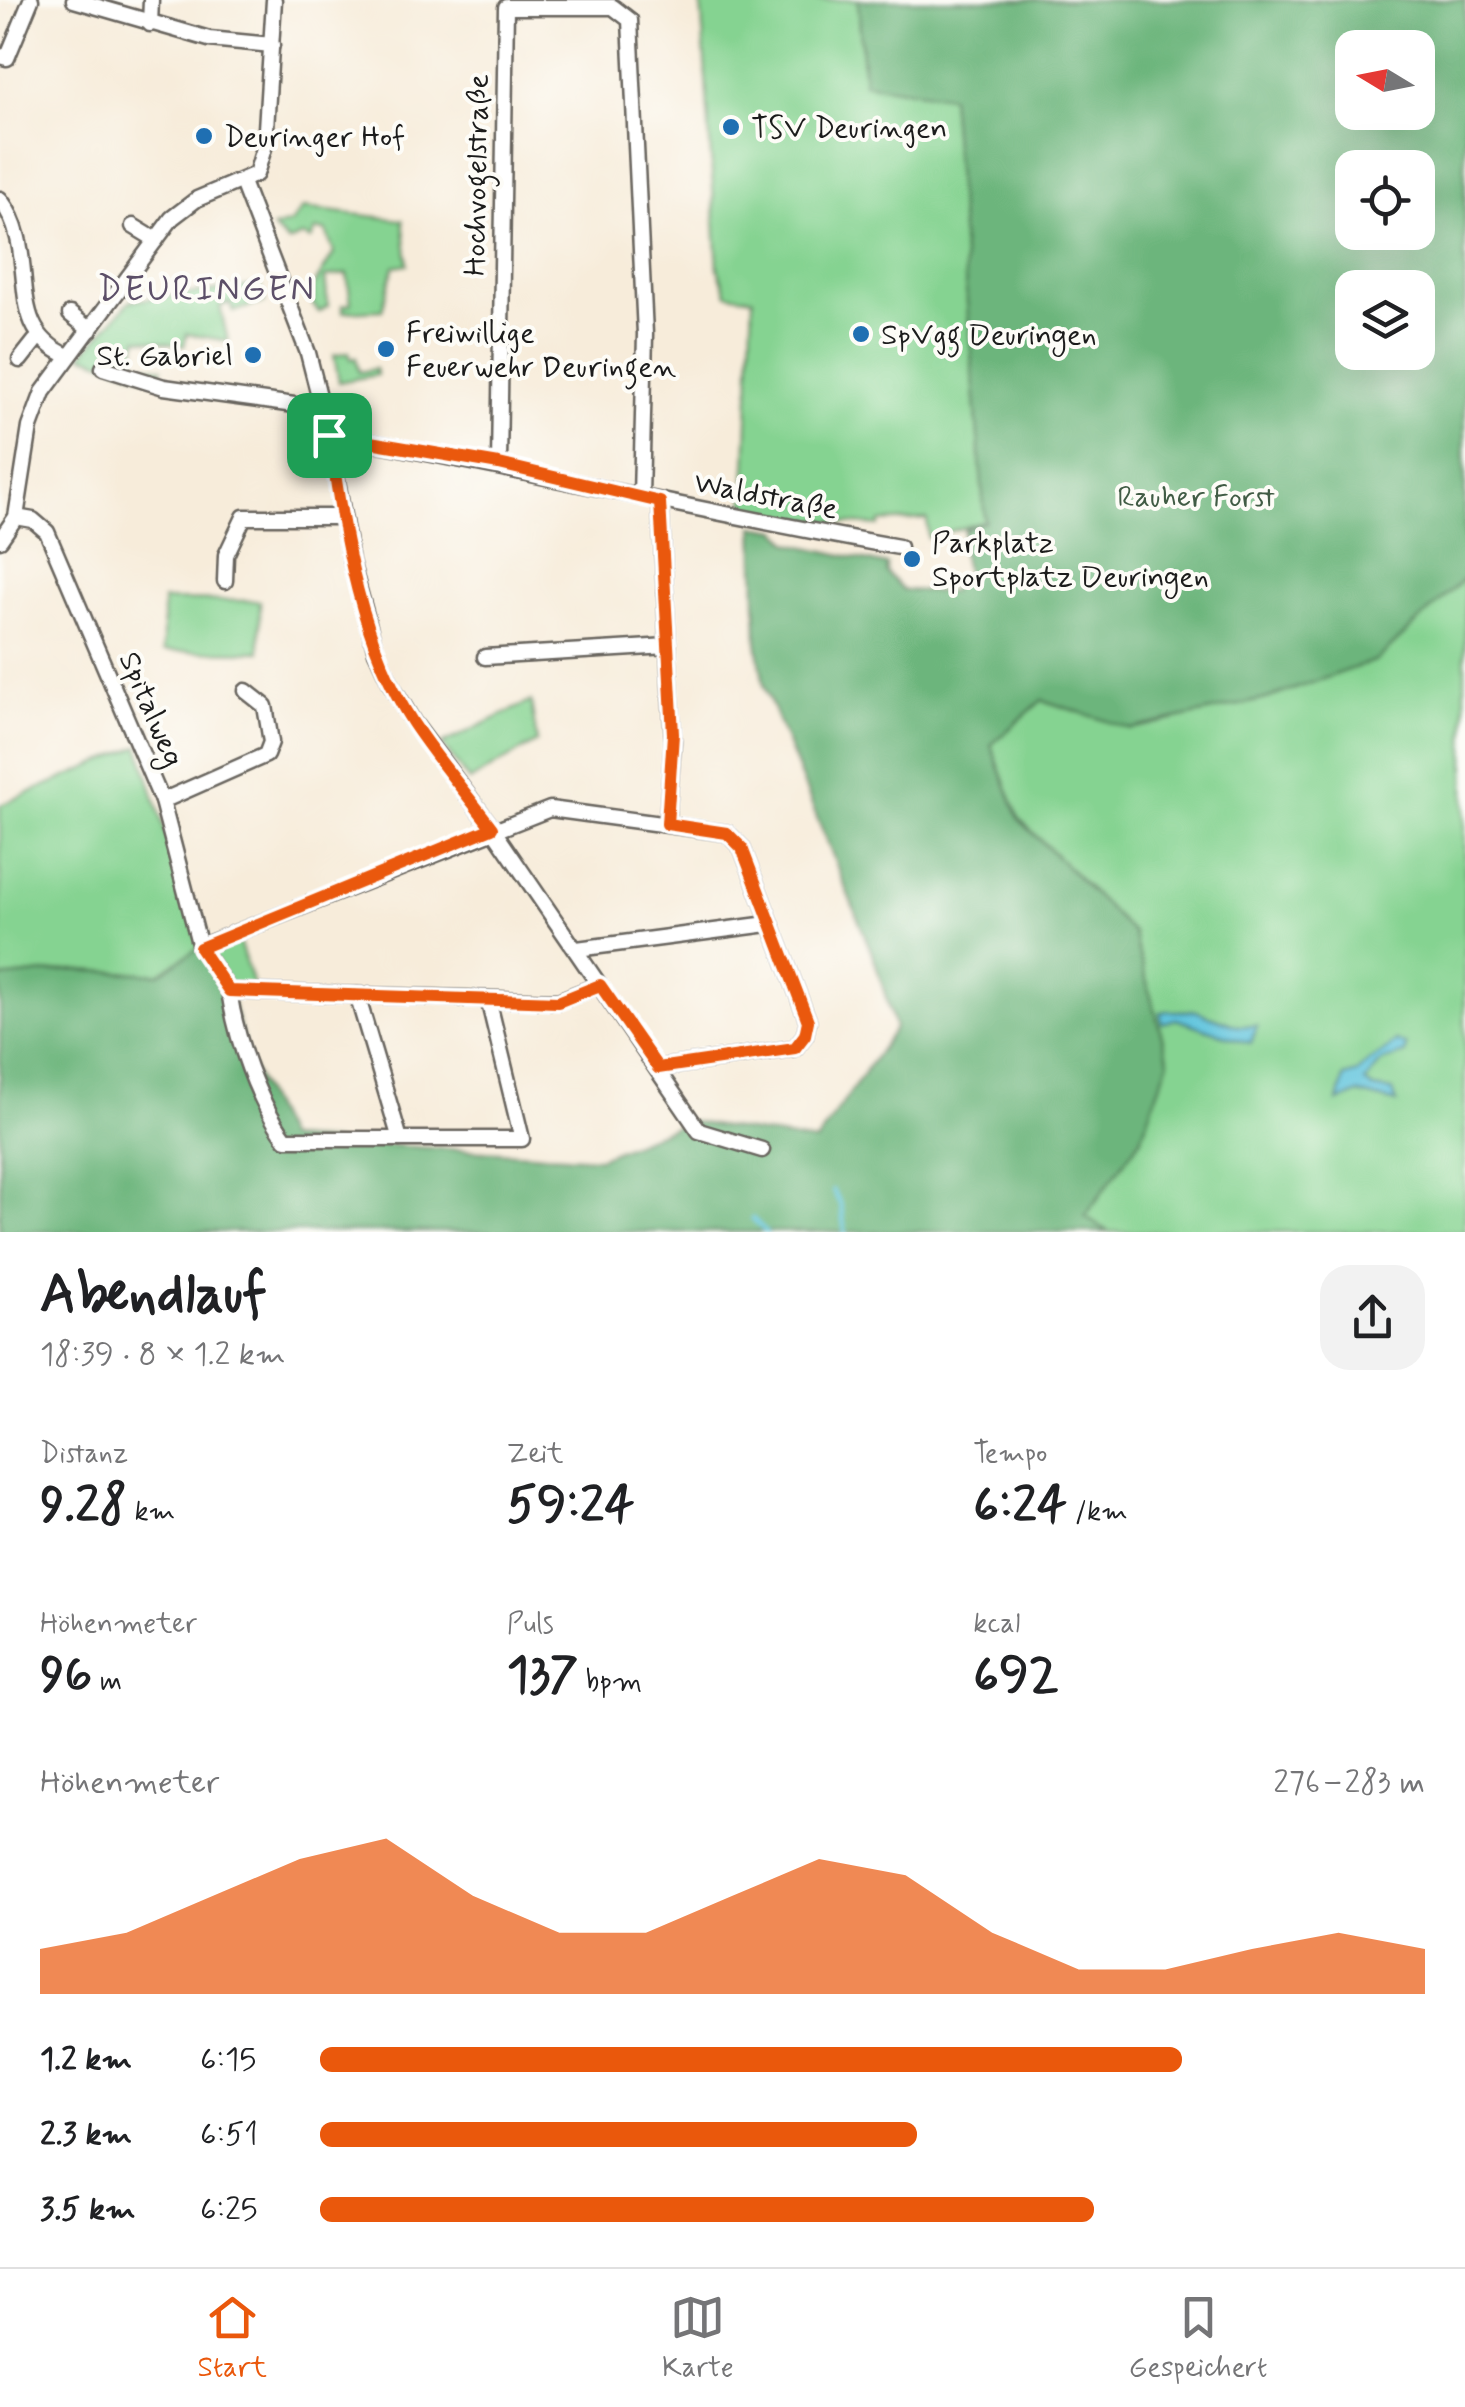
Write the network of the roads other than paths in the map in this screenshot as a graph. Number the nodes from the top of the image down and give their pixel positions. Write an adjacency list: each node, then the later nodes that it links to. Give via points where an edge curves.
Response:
1 (31, 0): 7 (street, via 6,58)
2 (74, 0): 5 (street)
3 (151, 0): 5 (street)
4 (274, 0): 6 (street)
5 (150, 24): 6 (street)
6 (272, 45): 8 (street, via 265,145 256,174)
7 (0, 56)
8 (242, 182): 11 (street, via 186,204); 18 (street, via 290,298)
9 (0, 199): 14 (street, via 11,213 18,244 16,307)
10 (133, 226): 11 (street)
11 (156, 240): 13 (street)
12 (70, 314): 13 (street)
13 (90, 330): 15 (street)
14 (35, 341): 15 (street); 16 (street)
15 (68, 356): 23 (street, via 36,408)
16 (20, 360)
17 (103, 368): 18 (street, via 164,386)
18 (322, 409): 19 (street)
19 (329, 435): 20 (street, Waldstraße); 24 (street)
20 (499, 464): 21 (street, Waldstraße); 21 (street, Hochvogelstraße, via 506,8 614,8 630,20 645,334)
21 (641, 496): 22 (street, Waldstraße)
22 (660, 502): 26 (street, Waldstraße); 28 (street)
23 (16, 517): 25 (street); 31 (street, Spitalweg, via 47,532)
24 (343, 517): 27 (street, via 244,517 226,556); 33 (street, via 366,618 392,686)
25 (0, 540)
26 (899, 547)
27 (225, 582)
28 (668, 646): 29 (street); 32 (street, via 673,740)
29 (485, 657)
30 (246, 691): 31 (street, via 265,706 266,755)
31 (162, 801): 35 (street, Spitalweg)
32 (667, 824): 33 (street, via 550,809); 34 (street, via 727,833 742,848)
33 (492, 828): 35 (street); 36 (street)
34 (768, 924): 36 (street); 41 (street, via 808,1021 805,1035 795,1048)
35 (200, 948): 38 (street, Spitalweg)
36 (576, 950): 37 (street)
37 (600, 985): 40 (street, via 558,1002); 41 (street)
38 (229, 991): 39 (street); 42 (street, Spitalweg, via 250,1064 286,1138)
39 (357, 994): 40 (street); 42 (street)
40 (488, 999): 42 (street, via 522,1139)
41 (658, 1068): 43 (street, via 698,1130)
42 (400, 1140)
43 (762, 1150)

